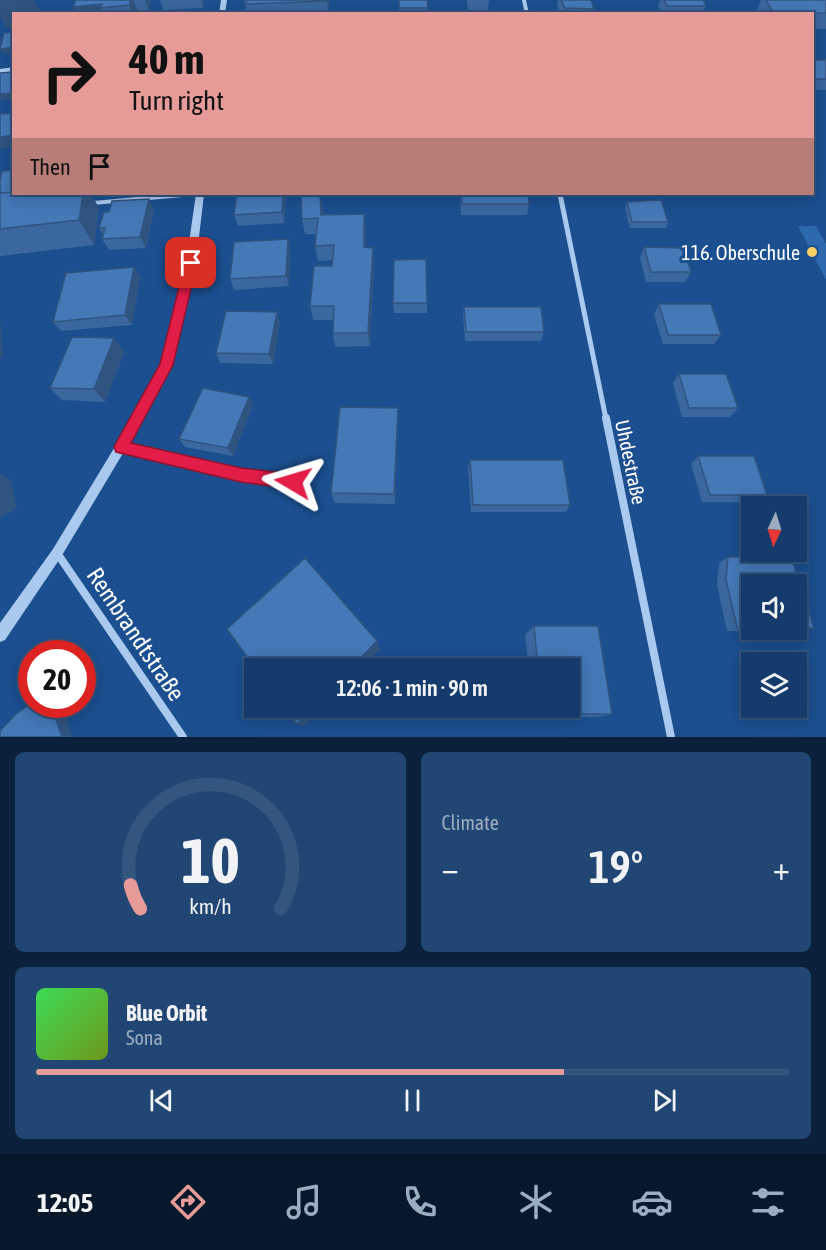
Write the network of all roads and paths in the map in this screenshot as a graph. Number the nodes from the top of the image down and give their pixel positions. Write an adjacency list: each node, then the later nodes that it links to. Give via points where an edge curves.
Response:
1 (184, 195): 4 (lane)
2 (200, 195): 5 (street, via 191,263 167,365)
3 (560, 195): 10 (street, Uhdestraße)
4 (91, 204)
5 (121, 447): 6 (lane, via 220,471); 7 (street)
6 (293, 482)
7 (57, 553): 8 (street); 9 (street, Rembrandtstraße)
8 (0, 635)
9 (183, 737)
10 (671, 737)

